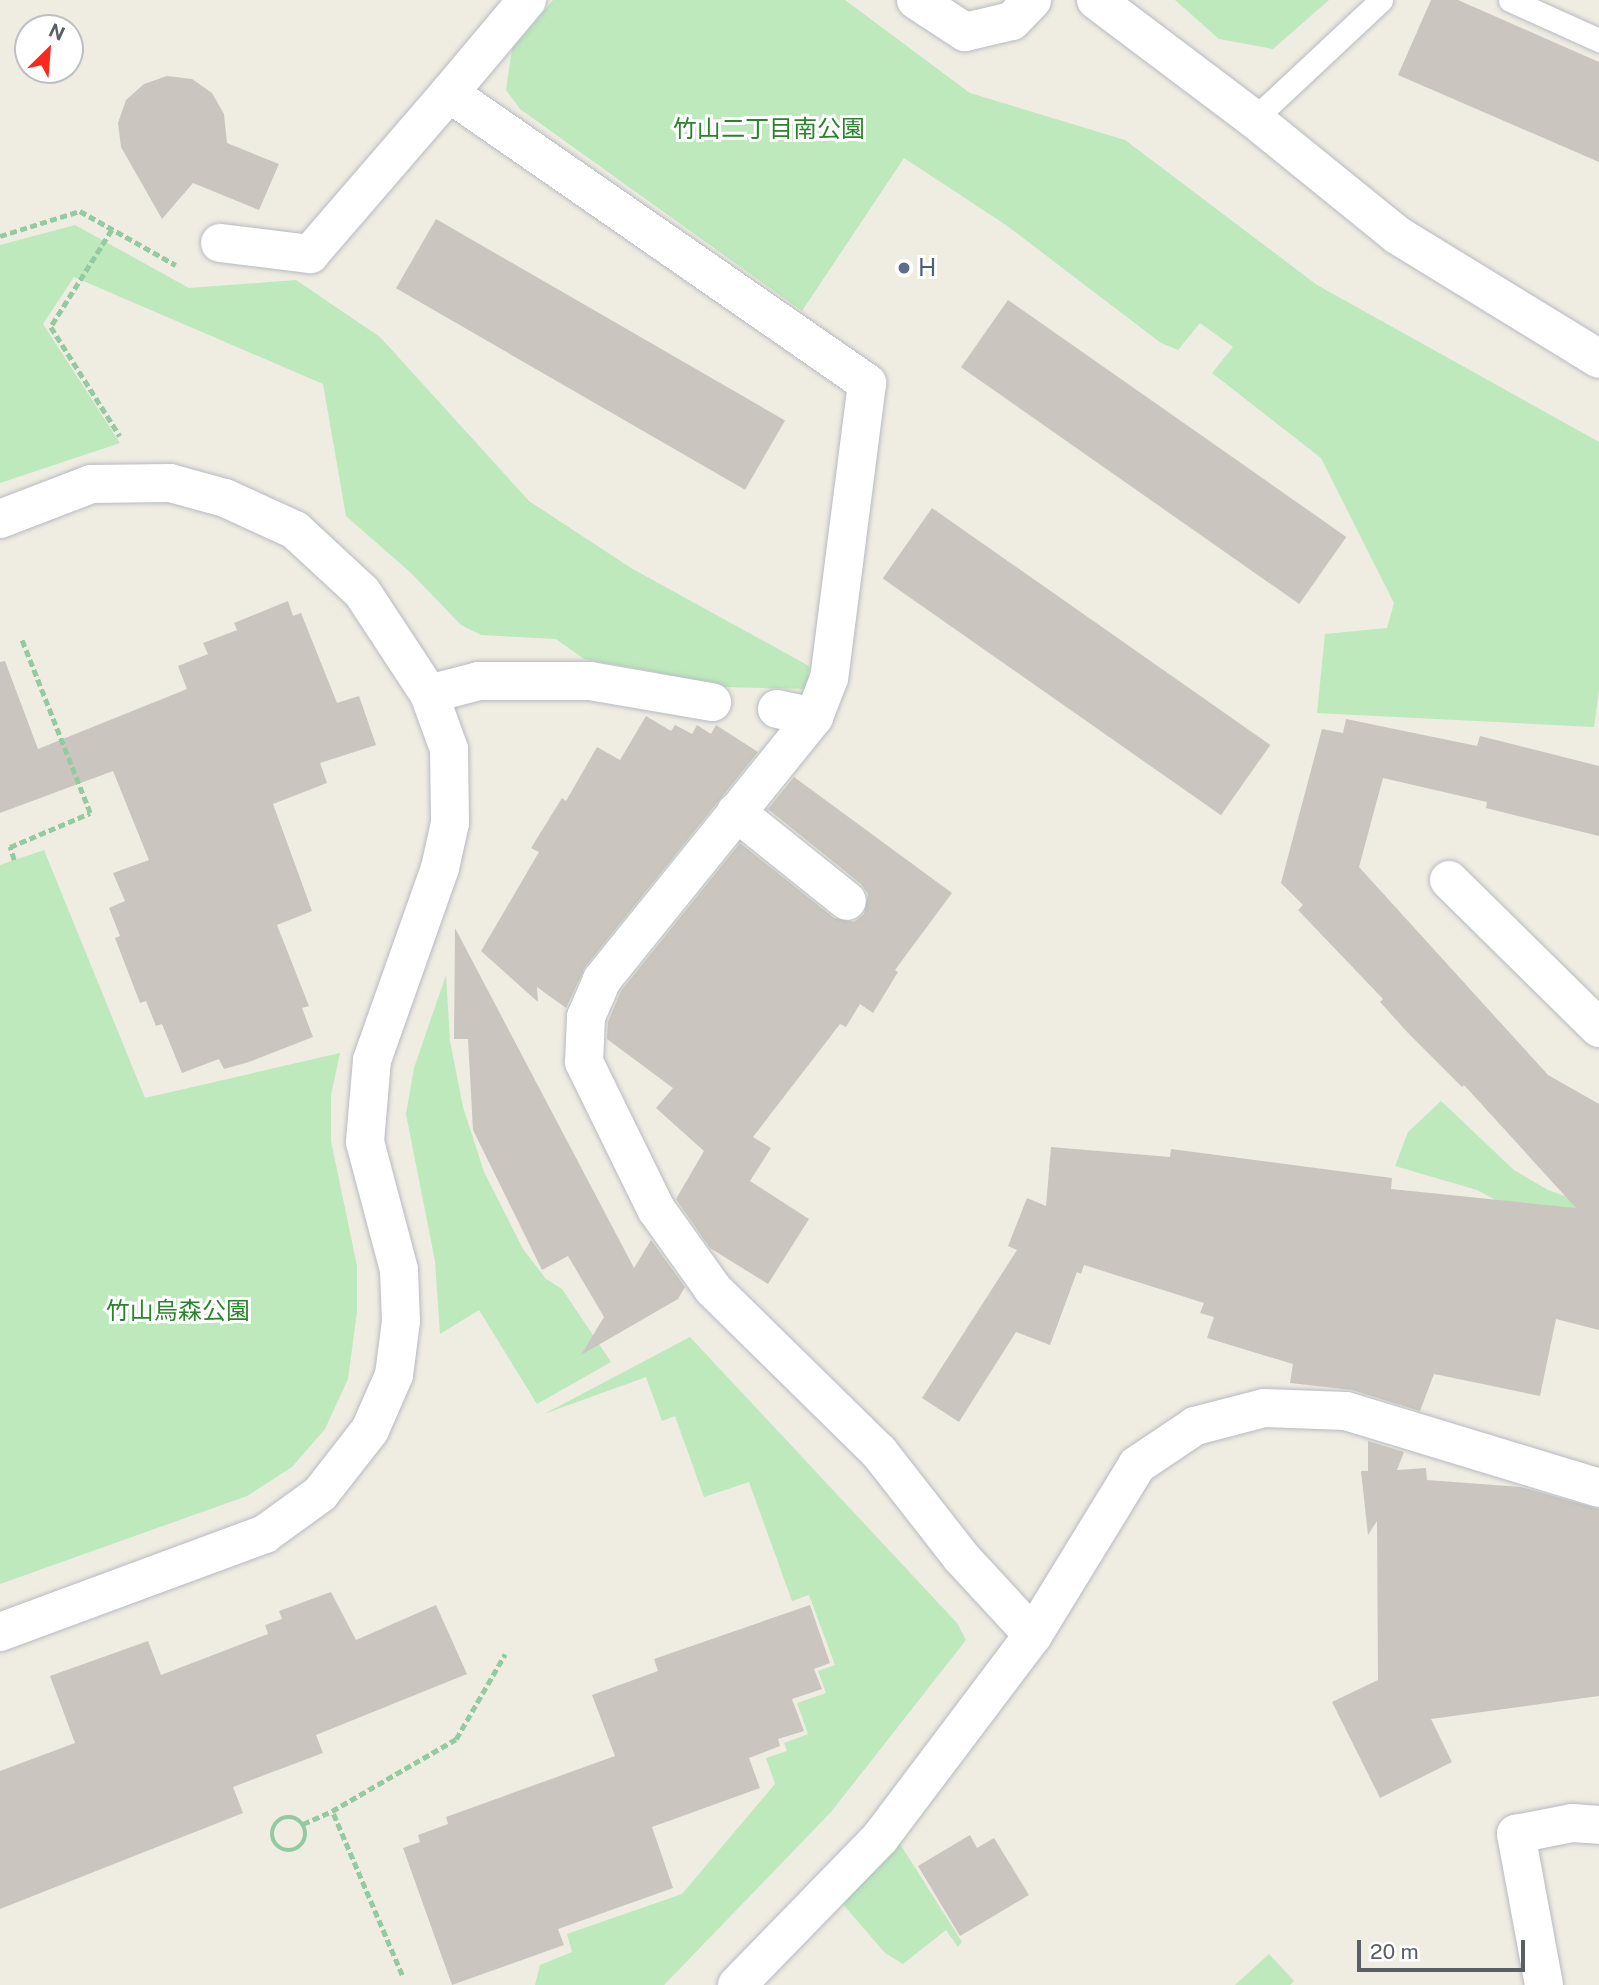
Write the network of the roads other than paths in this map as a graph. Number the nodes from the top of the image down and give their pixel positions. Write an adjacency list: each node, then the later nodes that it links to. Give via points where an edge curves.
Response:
1 (527, 0): 8 (street)
2 (916, 0): 3 (street, via 965,32 1012,21)
3 (1032, 0)
4 (1096, 0): 9 (street)
5 (1381, 0): 9 (lane)
6 (1510, 0): 7 (lane)
7 (1599, 40)
8 (449, 93): 10 (street, via 310,254); 16 (street, via 867,383 829,678)
9 (1254, 119): 11 (street, via 1397,235)
10 (232, 245)
11 (1599, 359)
12 (0, 519): 13 (street, via 90,484 170,483 225,498 295,530 362,592)
13 (429, 694): 14 (street, via 480,681 590,681); 22 (street, via 449,749 450,823 440,868 372,1060 365,1142 399,1270 401,1321 394,1375 370,1430 320,1494 265,1534)
14 (712, 702)
15 (777, 709): 16 (street)
16 (814, 717): 17 (street)
17 (736, 812): 19 (street); 23 (street, via 602,980 586,1017 584,1062 656,1209 713,1289 879,1452 961,1557)
18 (1449, 880): 20 (street)
19 (847, 901)
20 (1599, 1028)
21 (1599, 1488): 23 (street, via 1346,1411 1253,1411 1195,1426 1137,1465)
22 (0, 1632)
23 (1033, 1635): 25 (street, via 880,1838)
24 (1599, 1825): 26 (street, via 1572,1823 1516,1834)
25 (737, 1985)
26 (1544, 1985)

